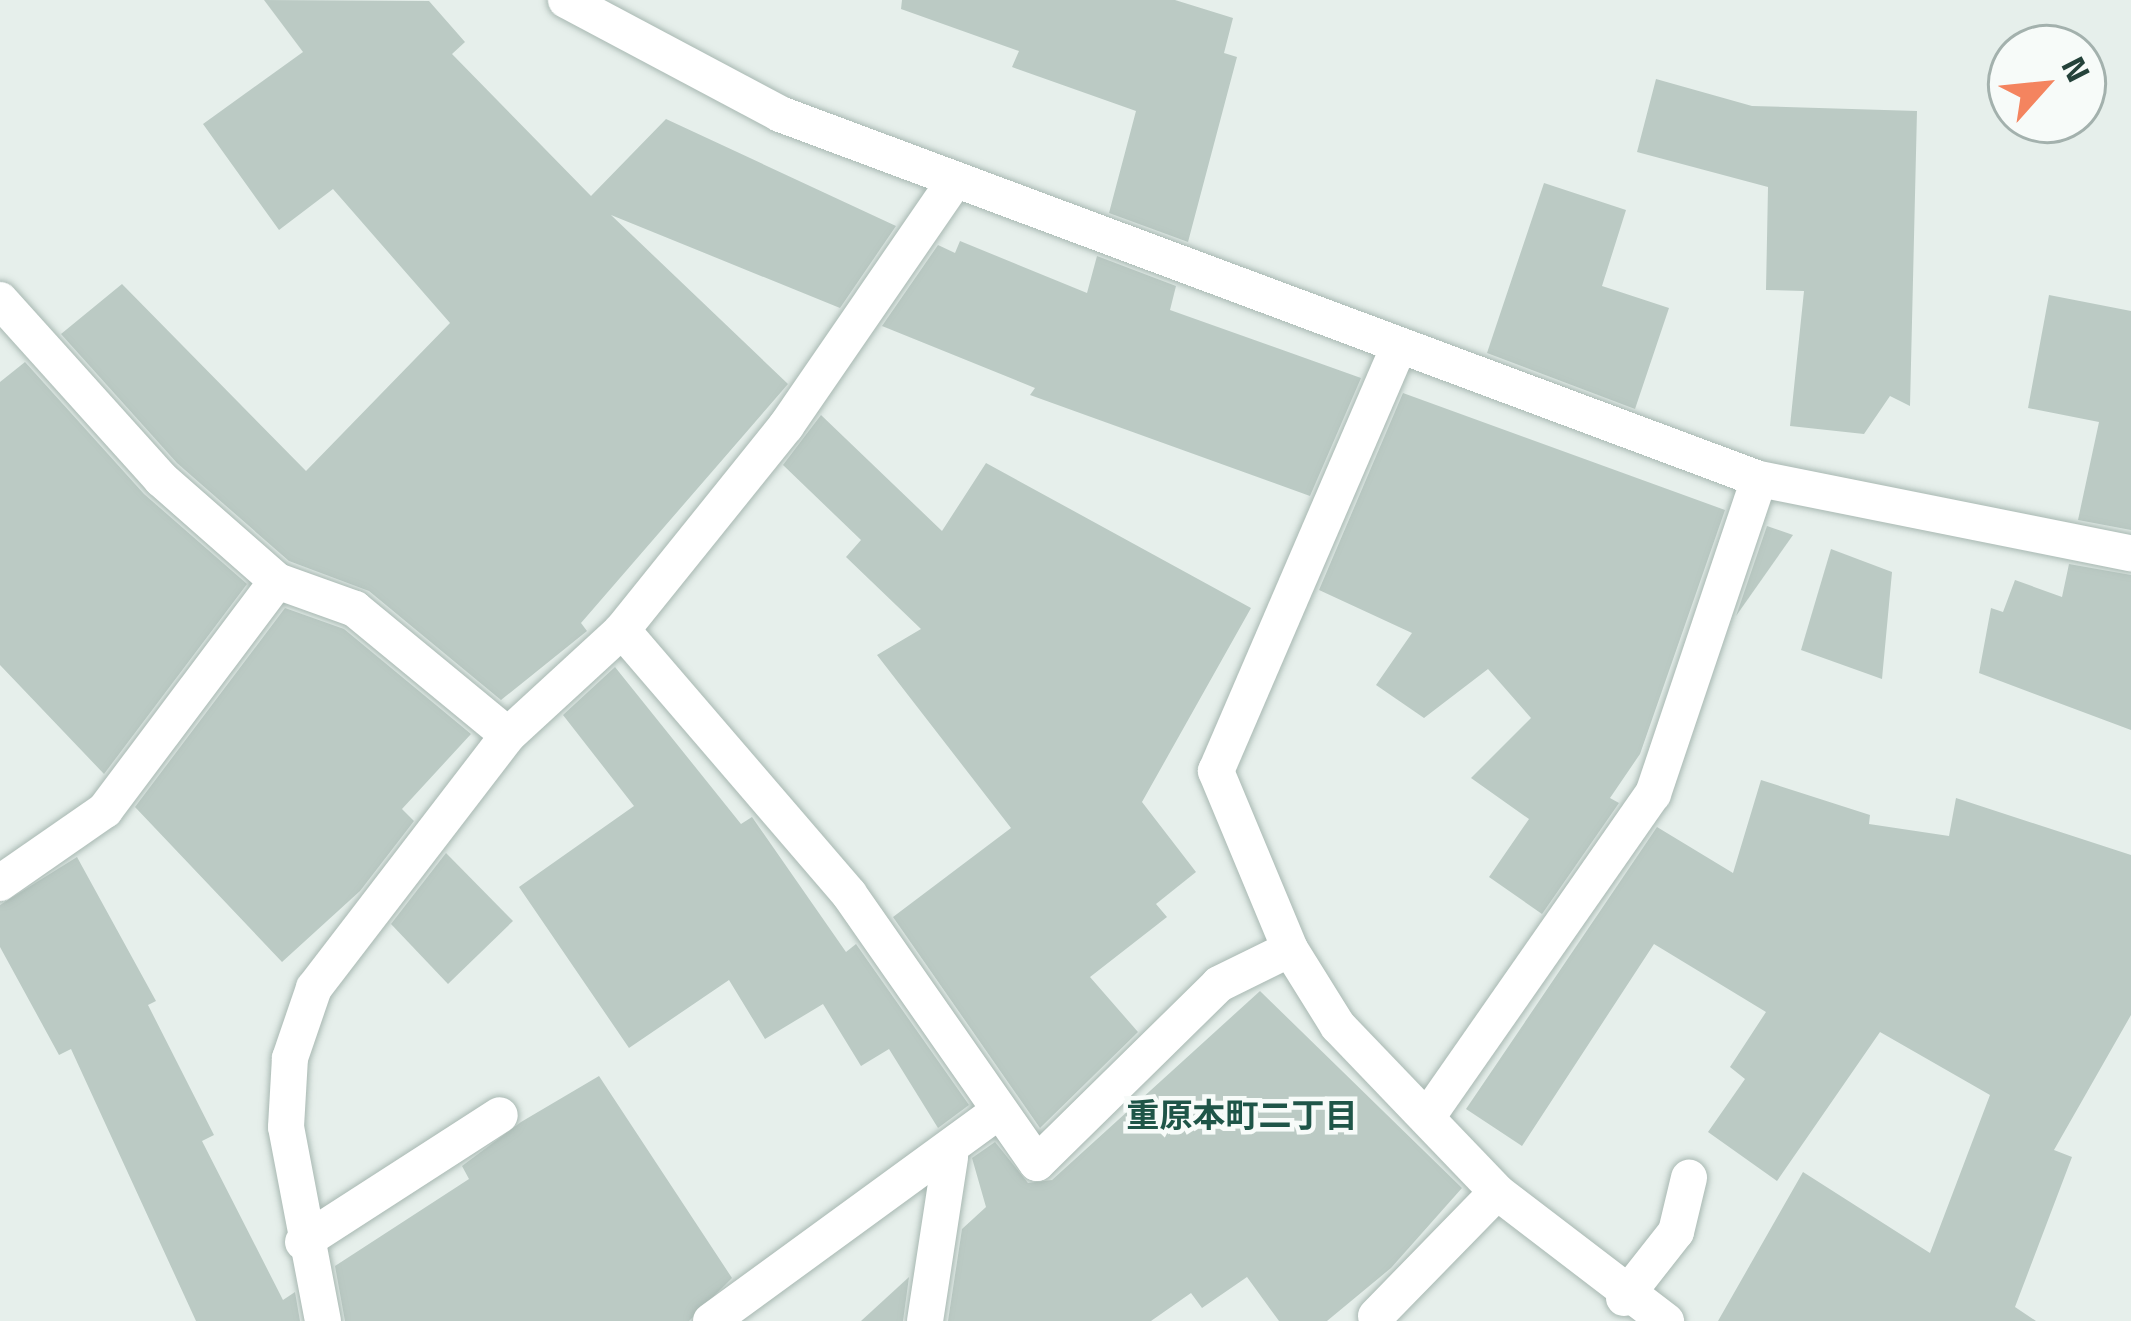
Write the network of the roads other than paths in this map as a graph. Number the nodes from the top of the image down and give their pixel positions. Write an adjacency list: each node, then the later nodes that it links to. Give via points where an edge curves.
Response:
1 (566, 0): 2 (street, via 780,114)
2 (954, 182): 4 (street); 8 (street, via 787,426)
3 (0, 300): 7 (street, via 161,478)
4 (1399, 346): 5 (street); 11 (street, via 1216,771)
5 (1759, 479): 6 (street); 14 (street, via 1653,794)
6 (2131, 553)
7 (277, 580): 9 (street, via 355,609); 10 (street, via 105,810)
8 (622, 630): 9 (street); 12 (street, via 849,894)
9 (508, 735): 18 (street, via 314,988 290,1058 286,1127)
10 (0, 883)
11 (1290, 949): 12 (street, via 1219,984 1037,1163); 14 (street, via 1338,1026)
12 (999, 1112): 15 (street)
13 (500, 1114): 18 (street)
14 (1429, 1116): 17 (street)
15 (950, 1157): 22 (street); 23 (street)
16 (1689, 1178): 19 (street, via 1676,1232)
17 (1497, 1192): 19 (street); 20 (street)
18 (303, 1242): 21 (street)
19 (1624, 1298): 24 (street)
20 (1376, 1316)
21 (323, 1321)
22 (711, 1321)
23 (925, 1321)
24 (1666, 1321)

